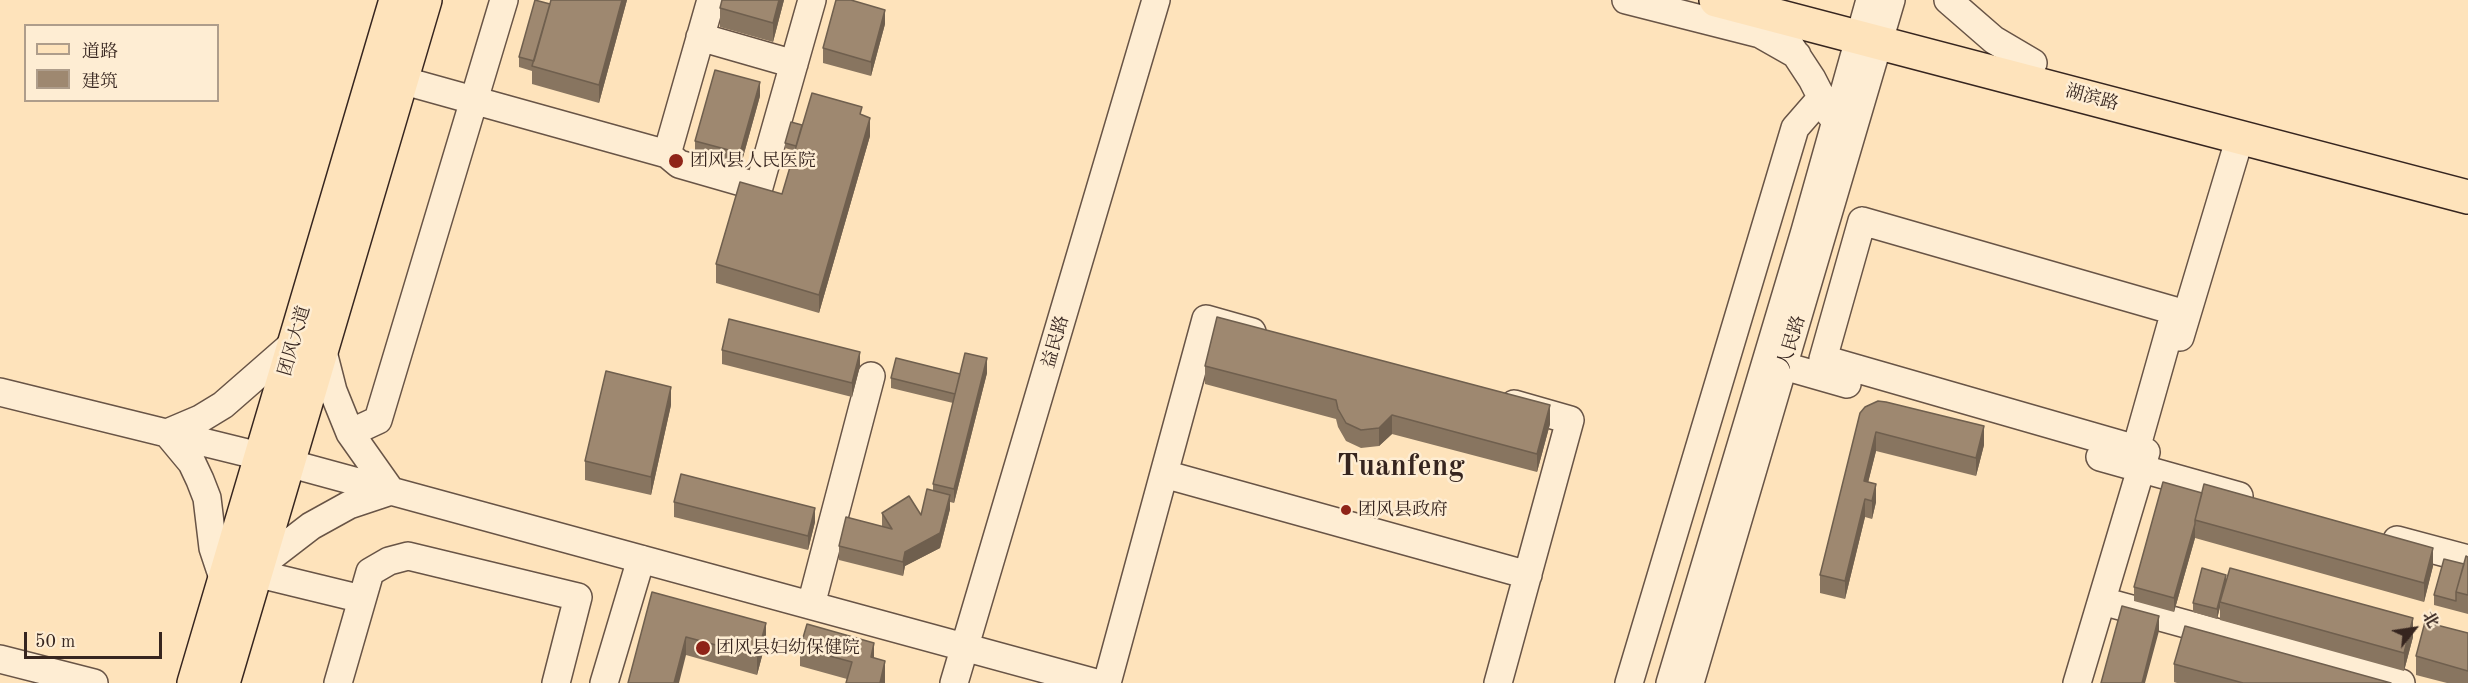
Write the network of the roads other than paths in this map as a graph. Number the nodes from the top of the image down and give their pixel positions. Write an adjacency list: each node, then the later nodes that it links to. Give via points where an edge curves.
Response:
1 (396, 0): 26 (main road, 团风大道)
2 (425, 0): 16 (main road, 团风大道)
3 (504, 0): 18 (street)
4 (711, 0): 12 (street)
5 (812, 0): 15 (street)
6 (1156, 0): 47 (street, 益民路)
7 (1626, 0): 13 (street, via 1760,34)
8 (1716, 0): 10 (main road, 湖滨路)
9 (1948, 0): 14 (street, via 1994,40)
10 (1778, 6): 11 (main road, 湖滨路); 13 (street)
11 (1875, 20): 14 (main road, 湖滨路); 19 (street, 人民路); 20 (main road, 湖滨路); 27 (street, 人民路)
12 (700, 36): 15 (street); 21 (street)
13 (1797, 55): 17 (street)
14 (2033, 63): 22 (main road, 湖滨路)
15 (795, 64): 21 (street, via 759,187 679,164)
16 (401, 80): 18 (street); 26 (main road, 团风大道)
17 (1822, 97): 19 (street); 59 (street, via 1795,128)
18 (474, 100): 21 (street); 32 (street, via 378,420)
19 (1834, 125): 60 (street, 人民路)
20 (2240, 137): 23 (main road, 湖滨路); 34 (street)
21 (667, 154)
22 (2468, 177)
23 (2468, 197)
24 (1862, 221): 24 (street, via 2175,311 2136,449 1823,359)
25 (1274, 338): 35 (street, via 1206,319)
26 (308, 346): 31 (street, via 200,420); 32 (street); 33 (main road, 团风大道)
27 (1784, 366): 34 (street); 61 (street, 人民路)
28 (871, 376): 46 (street)
29 (0, 392): 31 (street)
30 (1490, 398): 42 (street, via 1570,420)
31 (167, 433): 33 (street); 43 (street, via 180,447 207,498 213,548)
32 (350, 433): 36 (street)
33 (275, 460): 36 (street); 41 (main road, 团风大道); 43 (main road, 团风大道)
34 (2141, 469): 37 (street); 45 (street)
35 (1164, 474): 42 (street); 57 (street)
36 (391, 491): 39 (street); 41 (street, via 349,505 310,526)
37 (2265, 503)
38 (2378, 534): 40 (street)
39 (641, 559): 46 (street); 54 (street)
40 (2468, 559)
41 (255, 573): 44 (street); 51 (main road, 团风大道)
42 (1527, 575): 58 (street)
43 (224, 581): 50 (main road, 团风大道)
44 (363, 599): 52 (street); 53 (street, via 370,572 408,556 578,597)
45 (2102, 602): 62 (street); 63 (street)
46 (811, 605): 47 (street)
47 (965, 647): 55 (street, 益民路); 56 (street)
48 (0, 659): 49 (street)
49 (94, 683)
50 (194, 683)
51 (223, 683)
52 (338, 683)
53 (556, 683)
54 (604, 683)
55 (954, 683)
56 (1096, 683)
57 (1107, 683)
58 (1498, 683)
59 (1629, 683)
60 (1670, 683)
61 (1690, 683)
62 (2077, 683)
63 (2402, 683)

